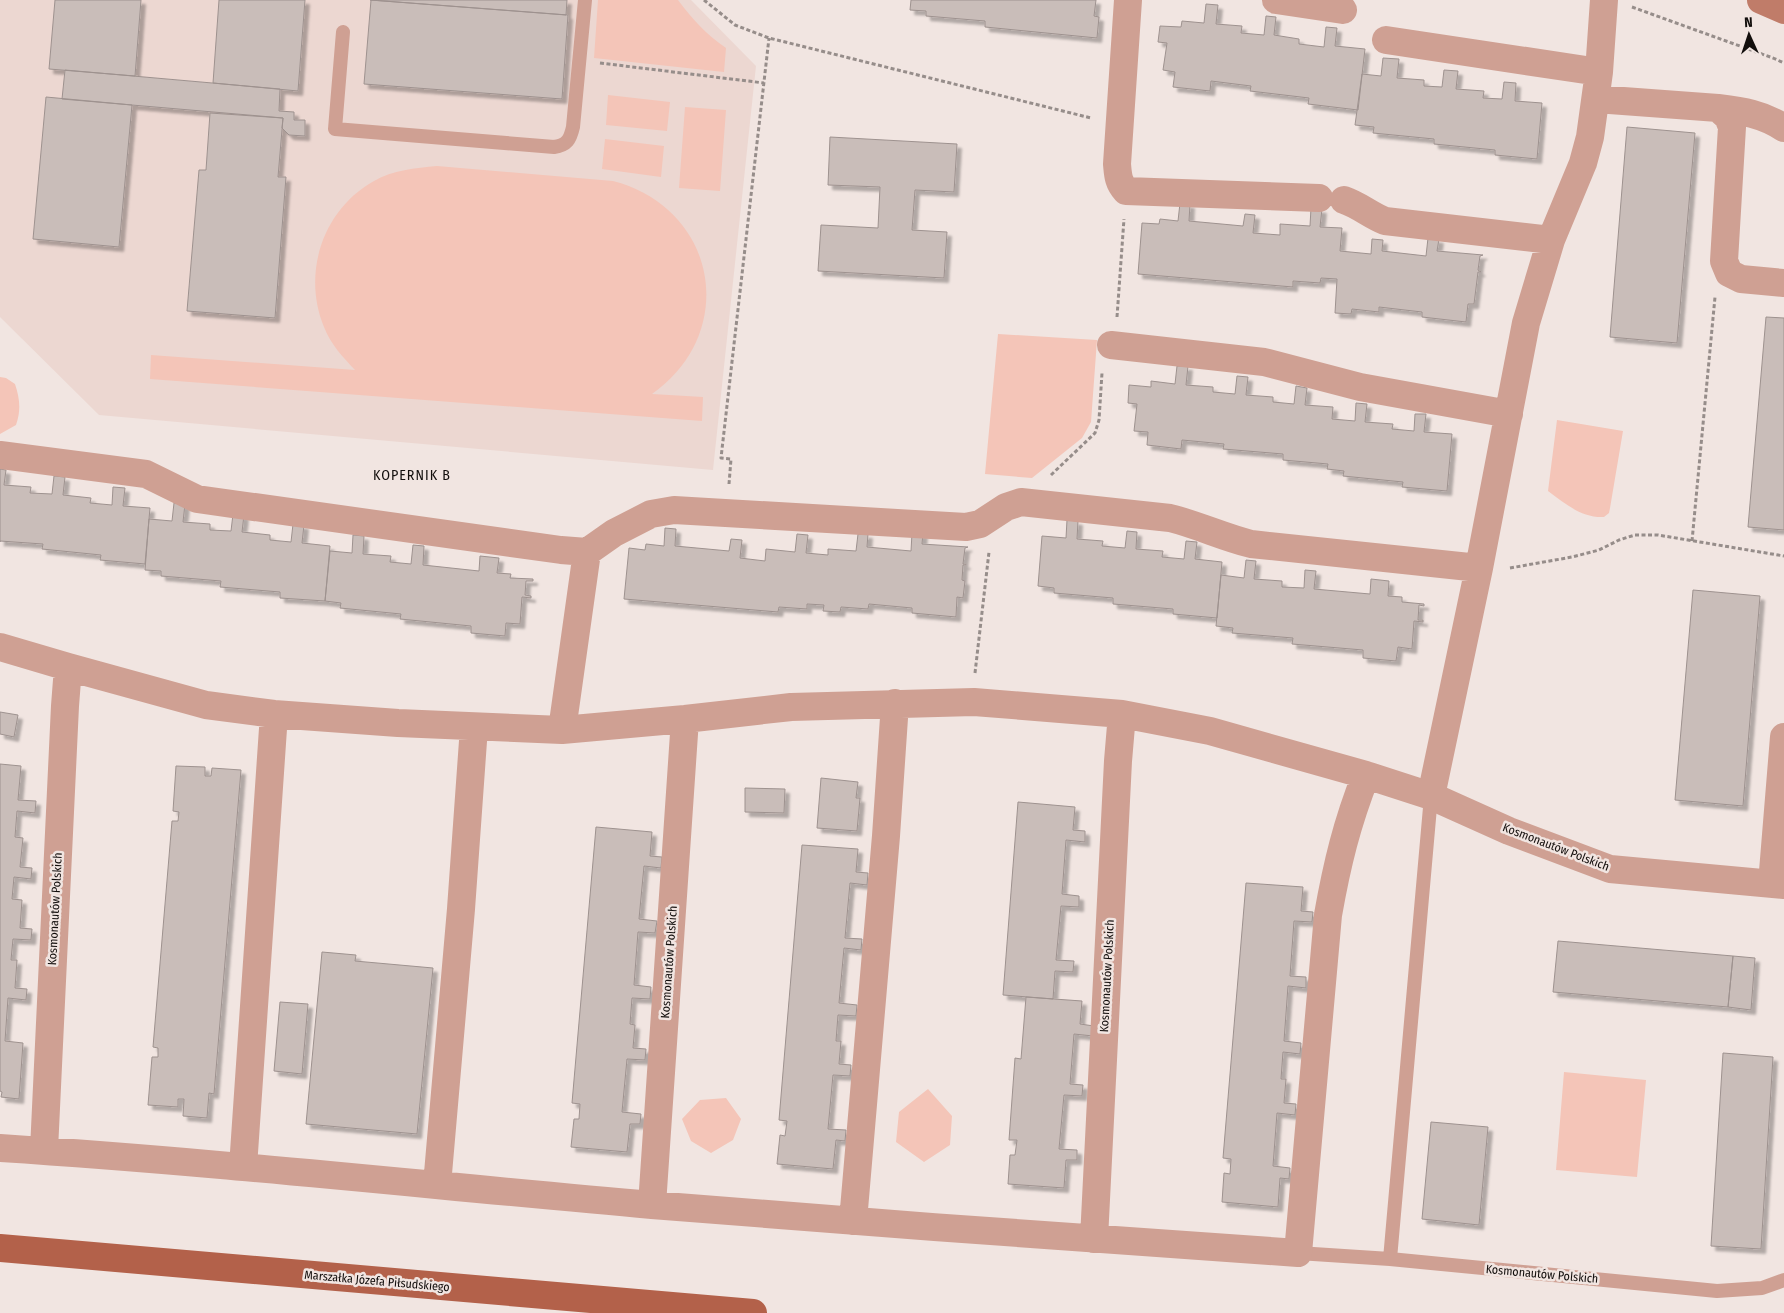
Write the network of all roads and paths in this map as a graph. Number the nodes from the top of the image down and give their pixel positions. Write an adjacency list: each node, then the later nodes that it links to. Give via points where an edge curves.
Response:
1 (585, 0): 12 (lane)
2 (704, 0): 10 (path, via 734,25)
3 (1128, 0): 18 (street)
4 (1276, 0): 7 (street)
5 (1761, 0): 8 (street)
6 (1615, 2): 13 (path); 14 (street)
7 (1343, 10)
8 (1784, 10)
9 (343, 32): 12 (lane, via 335,129 554,148 564,146 573,127)
10 (769, 38): 15 (path); 18 (path)
11 (1386, 40): 14 (street)
12 (580, 61): 15 (path)
13 (1784, 63)
14 (1599, 72): 16 (street)
15 (764, 83): 26 (path, via 721,458 731,459)
16 (1596, 99): 17 (street); 20 (street, via 1583,163)
17 (1718, 108): 19 (street, via 1751,112 1772,119); 21 (street, via 1728,116 1732,127 1724,261)
18 (1120, 126): 20 (street, via 1118,176 1126,191 1331,199 1355,204 1385,221)
19 (1784, 128)
20 (1551, 240): 24 (street, via 1526,323)
21 (1729, 273): 22 (street, via 1741,278); 28 (path, via 1714,300)
22 (1784, 283)
23 (1111, 345): 24 (street, via 1264,362 1360,387)
24 (1509, 414): 31 (street)
25 (0, 455): 29 (street, via 146,474 197,499)
26 (727, 514): 27 (street, via 966,527); 29 (street, via 674,510 651,514 614,533)
27 (992, 517): 31 (street, via 1021,502 1043,503 1170,518 1251,544); 34 (path)
28 (1692, 541): 30 (path); 31 (path, via 1635,535 1599,550 1572,556 1501,569)
29 (587, 552): 40 (street)
30 (1784, 556)
31 (1479, 568): 43 (street)
32 (0, 647): 33 (street, Kosmonautów Polskich)
33 (68, 668): 36 (street, Kosmonautów Polskich, via 206,705); 46 (street, Kosmonautów Polskich)
34 (974, 702): 35 (street, Kosmonautów Polskich); 37 (street, Kosmonautów Polskich)
35 (895, 703): 38 (street, Kosmonautów Polskich, via 792,706); 50 (street)
36 (274, 714): 39 (street, Kosmonautów Polskich); 47 (street)
37 (1122, 714): 42 (street, Kosmonautów Polskich, via 1210,731); 51 (street, Kosmonautów Polskich)
38 (685, 719): 40 (street, Kosmonautów Polskich); 49 (street, Kosmonautów Polskich)
39 (474, 727): 40 (street, Kosmonautów Polskich); 48 (street)
40 (562, 730)
41 (1784, 737): 44 (street)
42 (1366, 775): 43 (street, Kosmonautów Polskich); 53 (street, via 1336,868 1328,915)
43 (1431, 796): 44 (street, Kosmonautów Polskich, via 1610,869); 54 (lane)
44 (1778, 884)
45 (0, 1148): 46 (street, Kosmonautów Polskich)
46 (44, 1150): 47 (street, Kosmonautów Polskich)
47 (242, 1167): 48 (street, Kosmonautów Polskich)
48 (437, 1185): 49 (street, Kosmonautów Polskich)
49 (652, 1205): 50 (street, Kosmonautów Polskich)
50 (853, 1221): 51 (street, Kosmonautów Polskich)
51 (1094, 1239): 53 (street, Kosmonautów Polskich)
52 (0, 1248): 56 (main road, Marszałka Józefa Piłsudskiego)
53 (1298, 1252): 54 (lane, Kosmonautów Polskich)
54 (1390, 1259): 55 (lane, Kosmonautów Polskich, via 1717,1291 1762,1288)
55 (1784, 1280)
56 (753, 1313)

